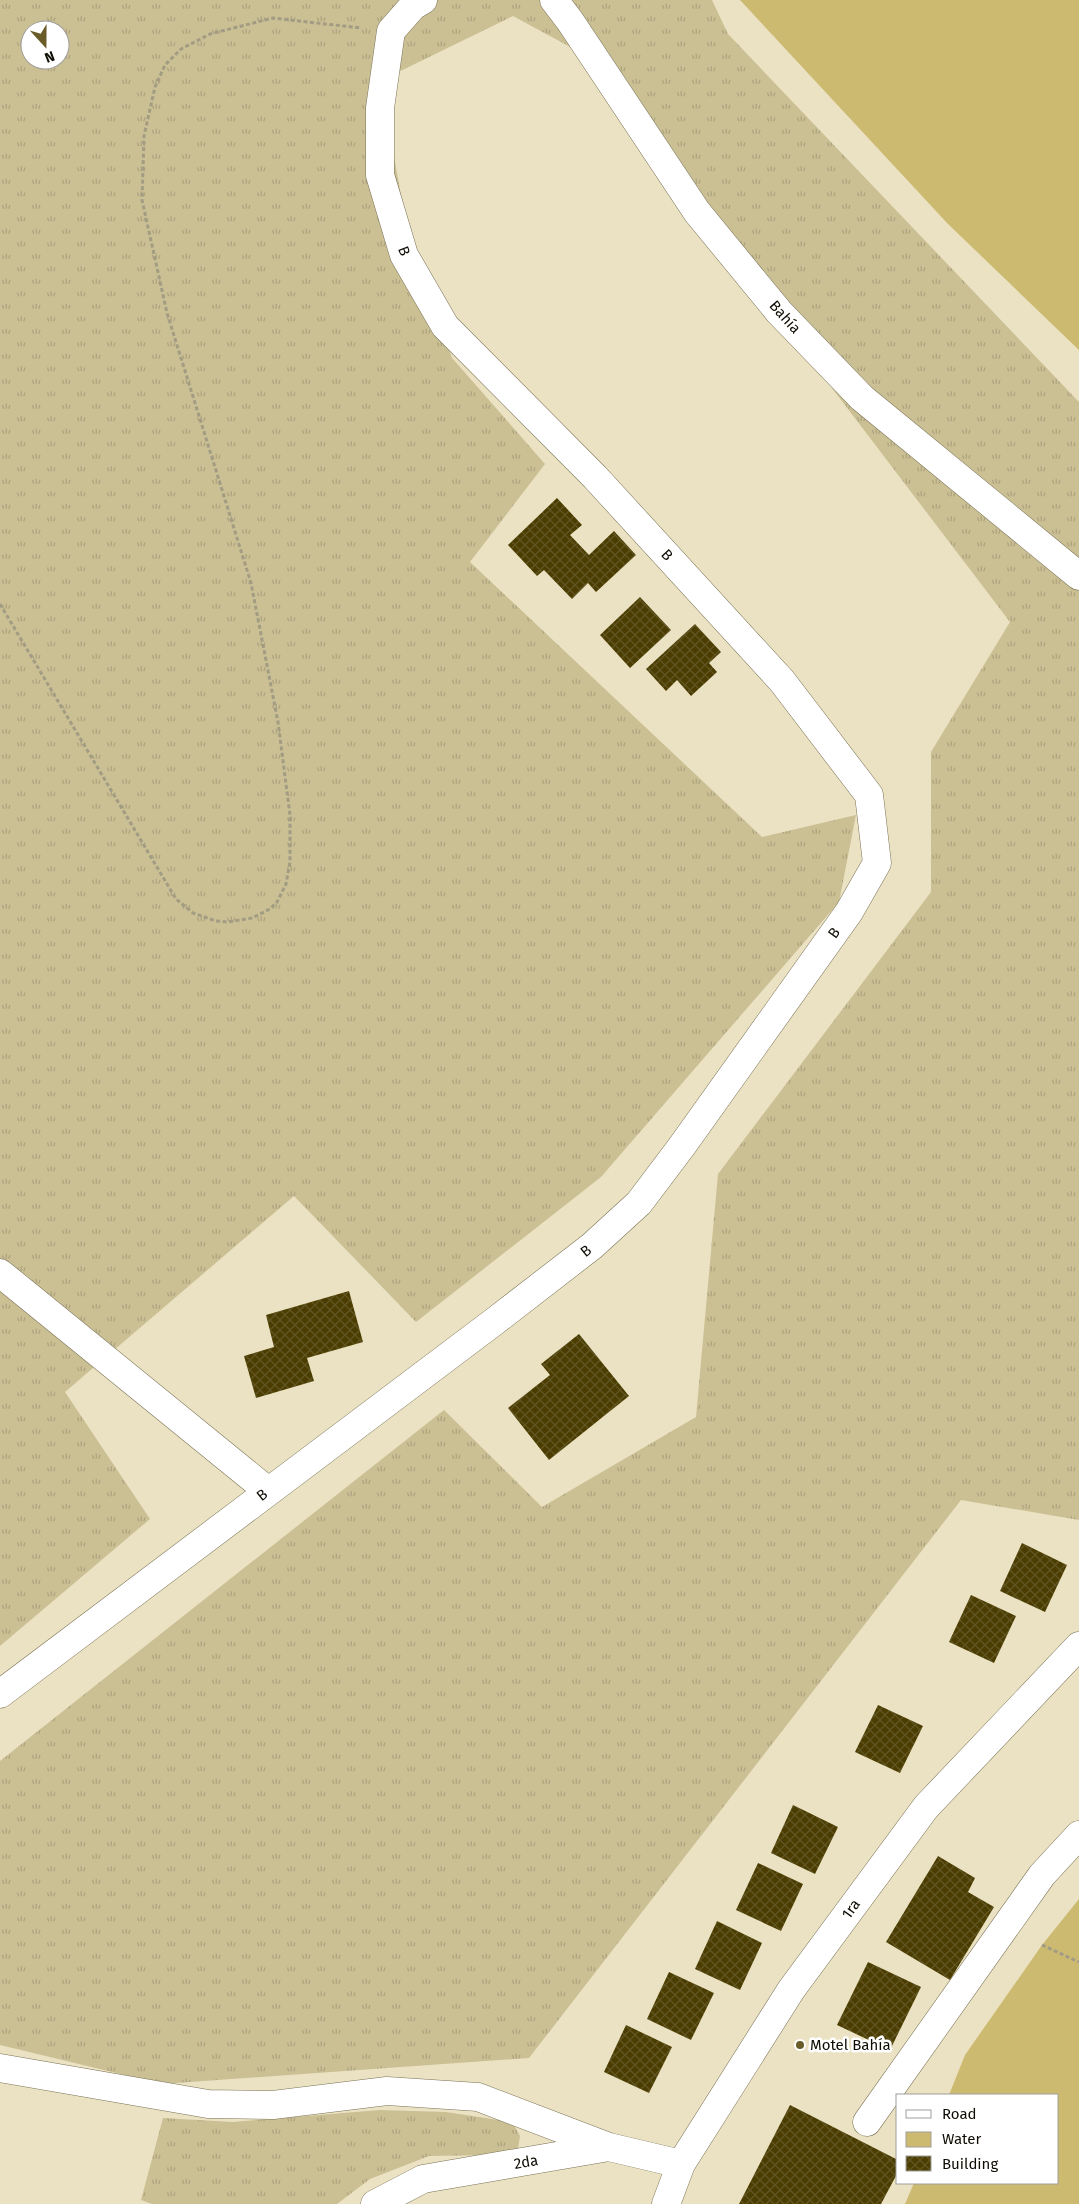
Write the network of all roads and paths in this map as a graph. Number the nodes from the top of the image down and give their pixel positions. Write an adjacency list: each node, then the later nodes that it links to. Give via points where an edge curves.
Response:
1 (423, 0): 3 (street, via 413,6)
2 (554, 0): 4 (street, Bahía, via 697,212 779,312 862,398)
3 (391, 32): 5 (path, via 273,18 210,34 181,49 165,64 155,87 144,136 142,200 167,313 251,583 278,722 290,815 290,853 286,884 277,902 252,918 228,922 193,912 176,899); 7 (street, B, via 380,108 380,175 404,255 445,326 595,477 782,680 869,794 877,863 849,912 639,1203 592,1246)
4 (1079, 576)
5 (0, 604)
6 (0, 1272): 7 (street)
7 (268, 1491): 9 (street, B, via 155,1580)
8 (1079, 1646): 16 (street, 1ra, via 926,1807 791,1990)
9 (0, 1694)
10 (1079, 1835): 14 (street, via 1042,1876)
11 (1042, 1945): 12 (path)
12 (1079, 1962)
13 (0, 2068): 15 (street, via 208,2104 273,2105 387,2091 478,2097)
14 (867, 2122)
15 (609, 2147): 16 (street, 2da); 17 (street, 2da, via 423,2179)
16 (681, 2164): 18 (street, 1ra)
17 (375, 2204)
18 (666, 2204)

